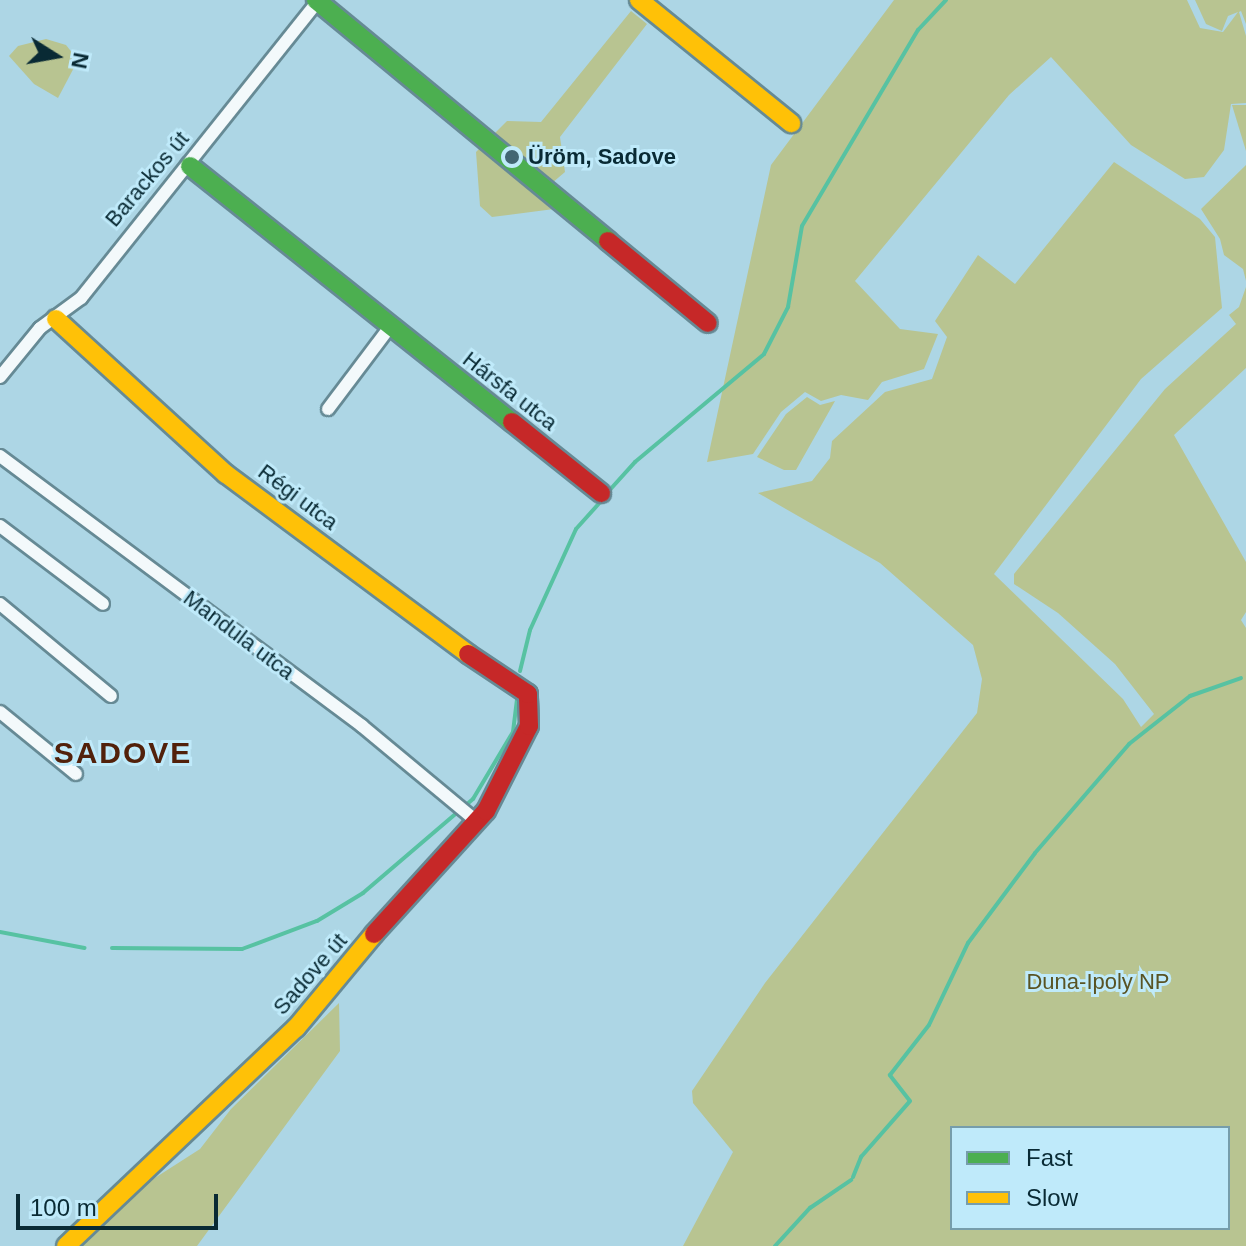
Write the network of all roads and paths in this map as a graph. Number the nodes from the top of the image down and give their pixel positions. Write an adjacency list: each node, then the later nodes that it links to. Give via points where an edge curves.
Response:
1 (317, 1): 4 (street, Barackos út); 6 (street)
2 (648, 2): 3 (street)
3 (791, 123)
4 (190, 166): 5 (street, Barackos út, via 81,298); 7 (street, Hársfa utca)
5 (56, 319): 8 (street, Barackos út, via 30,338); 15 (street, Régi utca, via 226,474)
6 (708, 323)
7 (389, 328): 9 (street); 11 (street, Hársfa utca)
8 (0, 377)
9 (328, 409)
10 (0, 456): 19 (street, Mandula utca, via 362,726)
11 (601, 493)
12 (0, 526): 14 (street)
13 (0, 604): 16 (street)
14 (103, 604)
15 (528, 694): 19 (street, Sadove út, via 529,726 500,789)
16 (111, 696)
17 (0, 712): 18 (street)
18 (76, 774)
19 (474, 819): 20 (street, Sadove út, via 439,867 390,914 296,1028)
20 (66, 1246)

